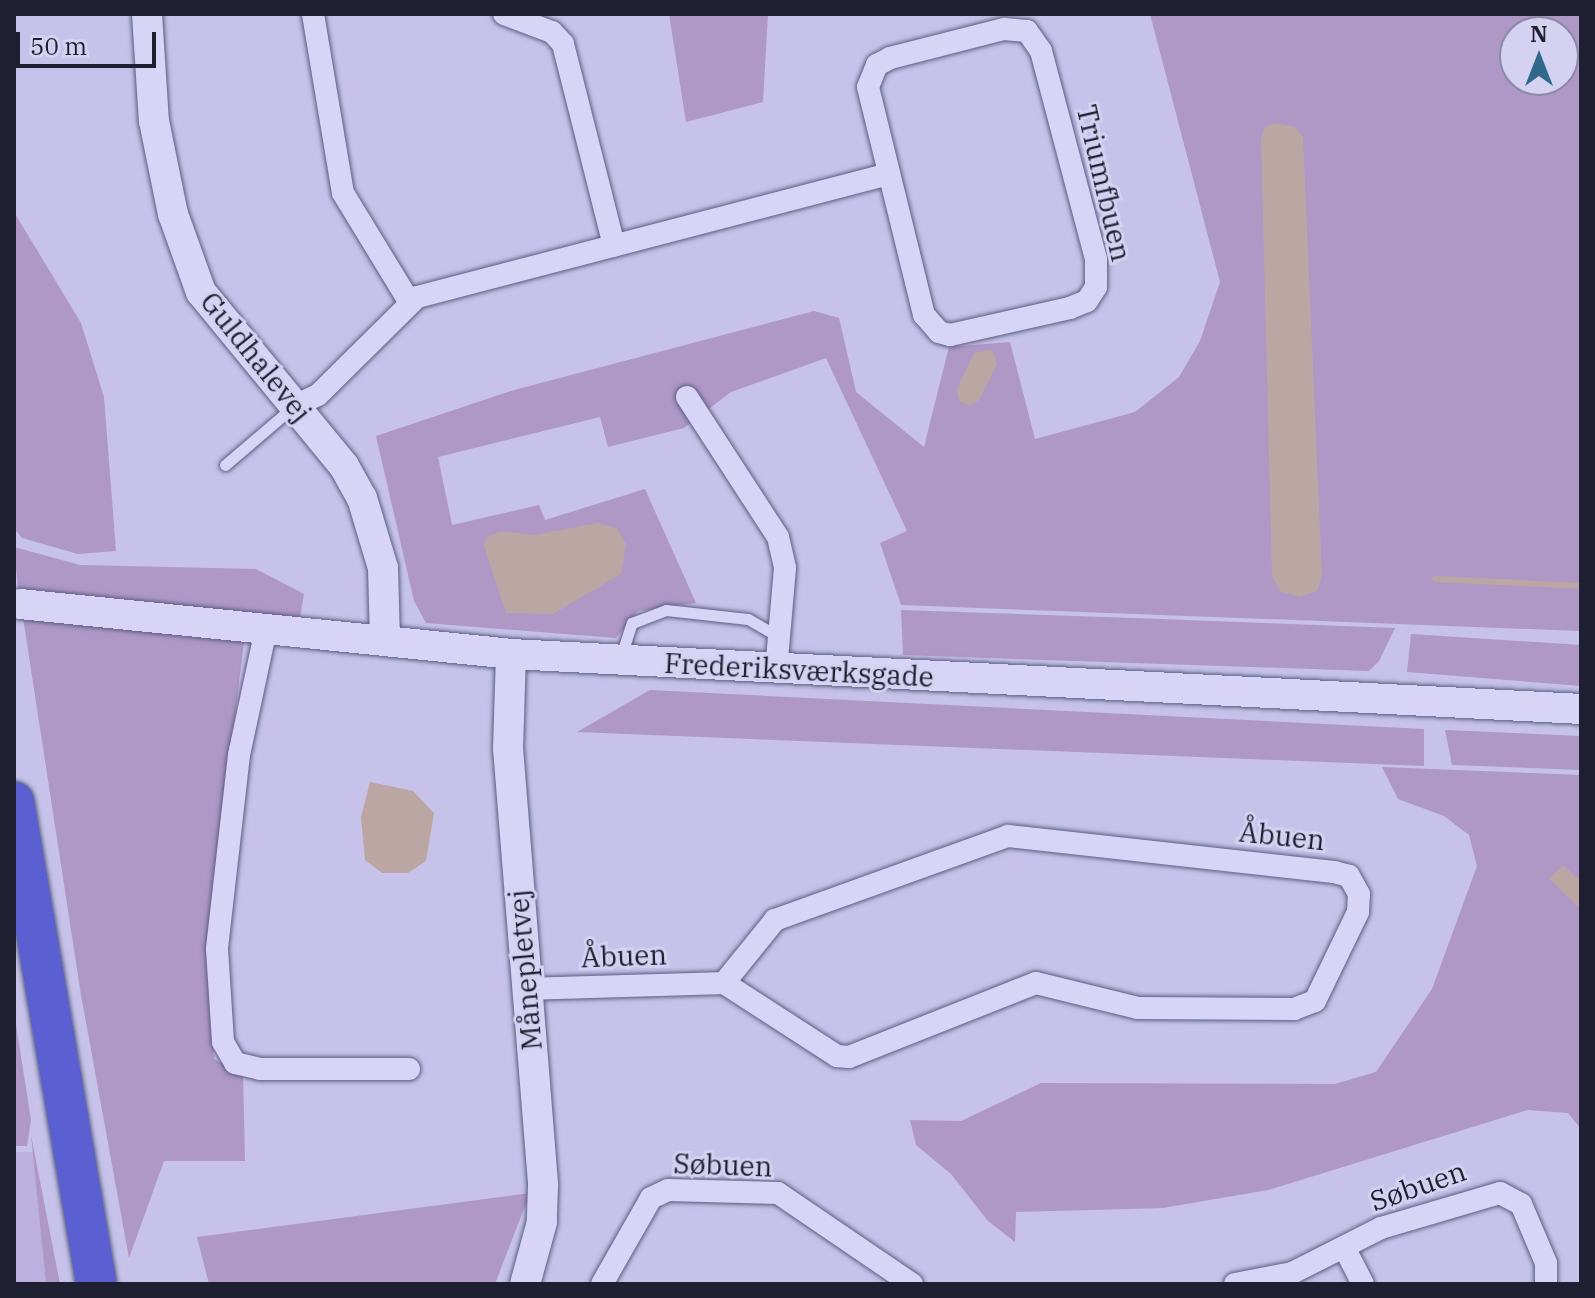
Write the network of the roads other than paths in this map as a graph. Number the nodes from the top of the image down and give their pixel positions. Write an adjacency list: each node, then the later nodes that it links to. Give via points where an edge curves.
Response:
1 (147, 14): 8 (street, Guldhalevej, via 154,121 173,214 201,292 236,341)
2 (313, 14): 6 (street, via 343,193)
3 (504, 14): 5 (street, via 552,32 563,44)
4 (886, 175): 4 (street, Triumfbuen, via 868,87 877,65 1004,29 1027,31 1041,51 1096,259 1092,295 1070,308 962,336 939,332 924,315); 5 (street)
5 (614, 246): 6 (street)
6 (409, 301): 8 (street, via 318,395)
7 (687, 397): 12 (street, via 778,537 785,568)
8 (295, 406): 9 (lane); 13 (street, Guldhalevej, via 344,466 375,532 383,568)
9 (225, 465)
10 (20, 604): 11 (street, Frederiksværksgade)
11 (266, 629): 13 (street, Frederiksværksgade); 21 (street, via 241,741 217,949 223,1042 235,1063 260,1069)
12 (779, 637): 15 (lane, via 748,619 656,611 628,628); 16 (street)
13 (385, 641): 14 (street, Frederiksværksgade)
14 (511, 654): 15 (street, Frederiksværksgade); 20 (street, Månepletvej, via 508,748)
15 (620, 660): 16 (street, Frederiksværksgade)
16 (776, 670): 17 (street, Frederiksværksgade)
17 (1581, 709)
18 (14, 802): 24 (highway)
19 (724, 983): 19 (street, Åbuen, via 837,1056 849,1057 1036,983 1138,1008 1294,1009 1315,1001 1358,912 1359,894 1349,876 1334,872 1008,836 775,920); 20 (street, Åbuen)
20 (526, 989): 25 (street, Månepletvej, via 543,1186 540,1234)
21 (409, 1069)
22 (1344, 1247): 27 (street, Søbuen, via 1292,1273); 28 (street); 29 (street, Søbuen, via 1381,1228 1500,1193 1521,1204 1546,1263)
23 (603, 1283): 26 (street, Søbuen, via 651,1198 668,1190 778,1193)
24 (96, 1284)
25 (525, 1284)
26 (912, 1284)
27 (1235, 1284)
28 (1363, 1284)
29 (1546, 1284)

